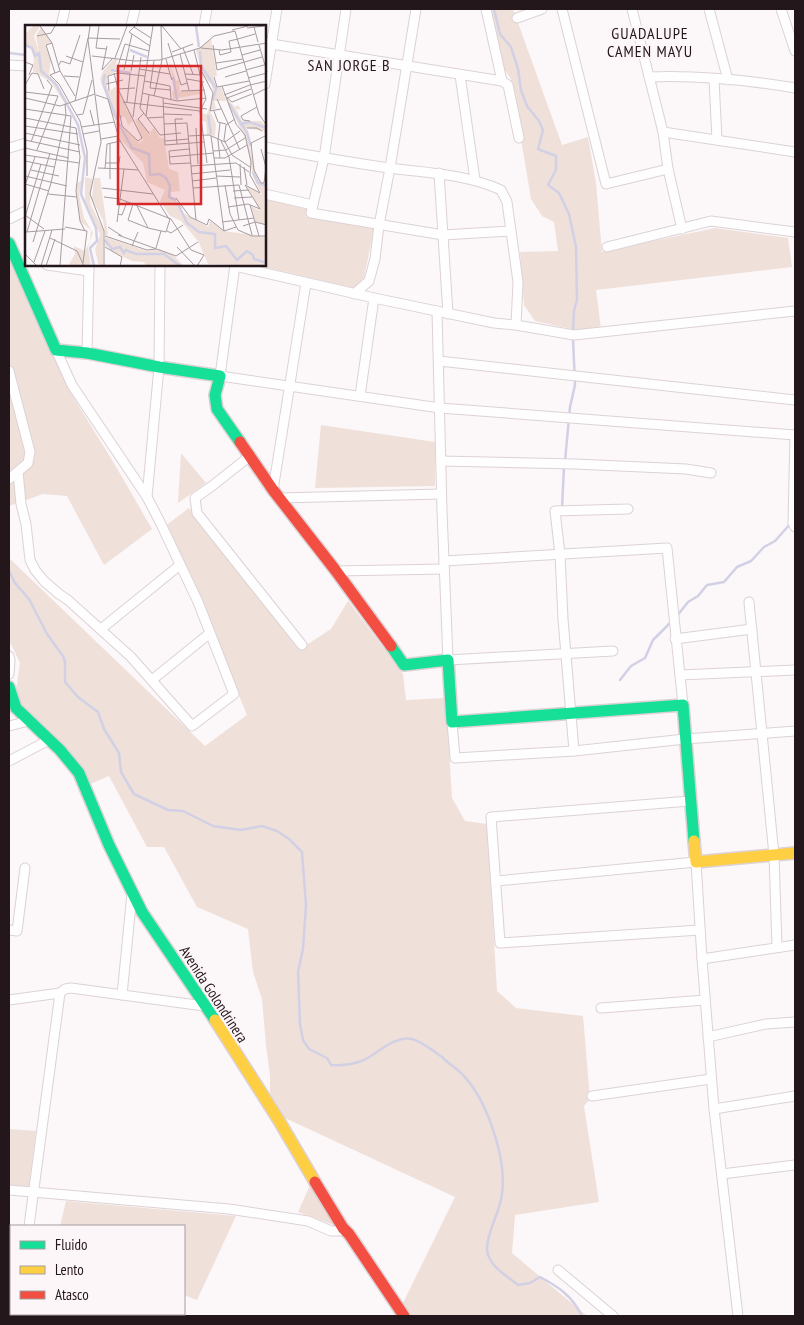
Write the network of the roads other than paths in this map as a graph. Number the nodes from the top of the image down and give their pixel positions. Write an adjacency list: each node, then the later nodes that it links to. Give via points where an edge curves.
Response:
1 (65, 9): 14 (street)
2 (135, 9): 15 (street)
3 (207, 9): 16 (street)
4 (277, 9): 19 (street)
5 (346, 9): 21 (street)
6 (416, 9): 24 (street)
7 (486, 9): 30 (street)
8 (542, 9): 13 (street)
9 (562, 9): 41 (street, via 606,184)
10 (632, 9): 27 (street)
11 (709, 9): 29 (street)
12 (781, 9): 17 (street)
13 (517, 18)
14 (62, 25)
15 (131, 25)
16 (204, 25)
17 (786, 25): 18 (street); 20 (street)
18 (795, 31)
19 (268, 44): 21 (street); 25 (street)
20 (795, 51)
21 (339, 56): 24 (street); 39 (street)
22 (9, 66): 23 (street)
23 (25, 66)
24 (408, 67): 26 (street); 40 (street)
25 (266, 71)
26 (460, 75): 30 (street); 43 (street)
27 (649, 77): 28 (street); 32 (street)
28 (714, 79): 29 (street); 34 (street)
29 (728, 80): 31 (street)
30 (502, 81): 33 (street, via 508,85)
31 (795, 88)
32 (663, 132): 34 (street); 41 (street)
33 (519, 138)
34 (717, 140): 38 (street)
35 (25, 143): 37 (street)
36 (266, 147): 39 (street)
37 (9, 148)
38 (795, 152)
39 (324, 158): 40 (street); 45 (street)
40 (390, 168): 42 (street); 48 (street)
41 (668, 169): 49 (street)
42 (439, 173): 43 (street); 52 (street)
43 (475, 180): 50 (street, via 501,190 506,196)
44 (266, 194): 45 (street)
45 (313, 205): 48 (street, via 311,212)
46 (25, 211): 47 (street)
47 (9, 219)
48 (379, 225): 52 (street); 61 (street, via 369,281)
49 (682, 230): 51 (street, via 711,221); 54 (street)
50 (511, 231): 52 (street); 66 (street, via 518,282)
51 (795, 232)
52 (443, 235): 65 (street)
53 (9, 243): 55 (street)
54 (607, 247)
55 (21, 261): 67 (street)
56 (61, 266): 59 (street)
57 (160, 266): 70 (street)
58 (235, 266): 60 (street); 72 (street)
59 (89, 268): 68 (street)
60 (306, 283): 61 (street); 73 (street)
61 (354, 294): 62 (street)
62 (374, 298): 63 (street); 74 (street)
63 (437, 311): 65 (street); 69 (street)
64 (795, 311): 66 (street, via 574,335)
65 (448, 314): 66 (street)
66 (516, 325)
67 (56, 350): 68 (street); 85 (street, via 72,385)
68 (87, 353): 70 (street)
69 (439, 361): 75 (street); 76 (street)
70 (159, 367): 72 (street); 85 (street)
71 (9, 371): 80 (street, via 30,452 28,463)
72 (220, 376): 73 (street); 78 (street, via 215,408)
73 (289, 386): 74 (street); 83 (street)
74 (360, 396): 76 (street)
75 (795, 400)
76 (440, 408): 77 (street); 79 (street)
77 (795, 435): 87 (street, via 792,523)
78 (250, 456): 83 (street); 97 (street, via 195,498 197,513)
79 (441, 461): 81 (street, via 585,464); 84 (street)
80 (18, 472): 82 (street); 94 (street, via 30,560 35,570)
81 (711, 473)
82 (9, 479)
83 (276, 494): 84 (street); 91 (street)
84 (441, 494): 90 (street)
85 (147, 497): 89 (street)
86 (628, 509): 88 (street, via 555,512)
87 (795, 527)
88 (560, 554): 90 (street); 96 (street, via 667,548); 99 (street)
89 (180, 565): 94 (street); 95 (street)
90 (444, 565): 91 (street); 101 (street)
91 (336, 571): 101 (street, via 404,664)
92 (749, 602): 93 (street)
93 (752, 629): 96 (street); 103 (street)
94 (101, 630): 106 (street)
95 (210, 633): 106 (street); 106 (street, via 234,694 192,726)
96 (676, 639): 105 (street)
97 (302, 645)
98 (613, 651): 99 (street)
99 (567, 653): 101 (street); 109 (street)
100 (9, 656): 104 (street)
101 (448, 660): 111 (street)
102 (795, 670): 103 (street)
103 (757, 672): 105 (street); 114 (street)
104 (9, 674)
105 (680, 675): 108 (street)
106 (152, 680)
107 (9, 686): 110 (street, Avenida Golondrinera, via 16,708)
108 (683, 705): 109 (street); 115 (street)
109 (571, 714): 111 (street); 117 (street)
110 (28, 721): 112 (street); 116 (street, Avenida Golondrinera)
111 (452, 722): 117 (street, via 455,758)
112 (9, 726)
113 (795, 731): 114 (street)
114 (762, 734): 115 (street); 121 (street)
115 (685, 739): 117 (street); 119 (street)
116 (49, 740): 118 (street); 125 (street, Avenida Golondrinera, via 71,762 86,787)
117 (574, 751)
118 (9, 761)
119 (690, 801): 122 (street); 124 (street, via 491,817)
120 (795, 853): 121 (street)
121 (774, 855): 122 (street); 129 (street)
122 (696, 862): 124 (street); 127 (street)
123 (25, 868): 126 (street, via 17,931)
124 (496, 880): 127 (street, via 500,943)
125 (132, 894): 132 (street); 135 (street, Avenida Golondrinera)
126 (9, 930)
127 (700, 930): 130 (street)
128 (795, 945): 129 (street)
129 (777, 947): 130 (street)
130 (702, 959): 134 (street)
131 (60, 993): 132 (street, via 71,988); 133 (street); 146 (street)
132 (122, 995): 135 (street)
133 (9, 1000)
134 (705, 1000): 136 (street); 138 (street)
135 (204, 1006): 148 (street, Avenida Golondrinera, via 278,1119)
136 (601, 1008)
137 (795, 1022): 138 (street, via 766,1024)
138 (708, 1038): 139 (street)
139 (711, 1078): 140 (street); 142 (street)
140 (592, 1096)
141 (795, 1096): 142 (street)
142 (714, 1109): 144 (street)
143 (795, 1165): 144 (street)
144 (722, 1174): 152 (street)
145 (9, 1190): 146 (street)
146 (34, 1193): 147 (street); 148 (street, via 229,1209 308,1221 331,1230)
147 (29, 1225)
148 (343, 1228): 150 (street, Avenida Golondrinera)
149 (558, 1270): 151 (street)
150 (404, 1316)
151 (613, 1316)
152 (738, 1316)

